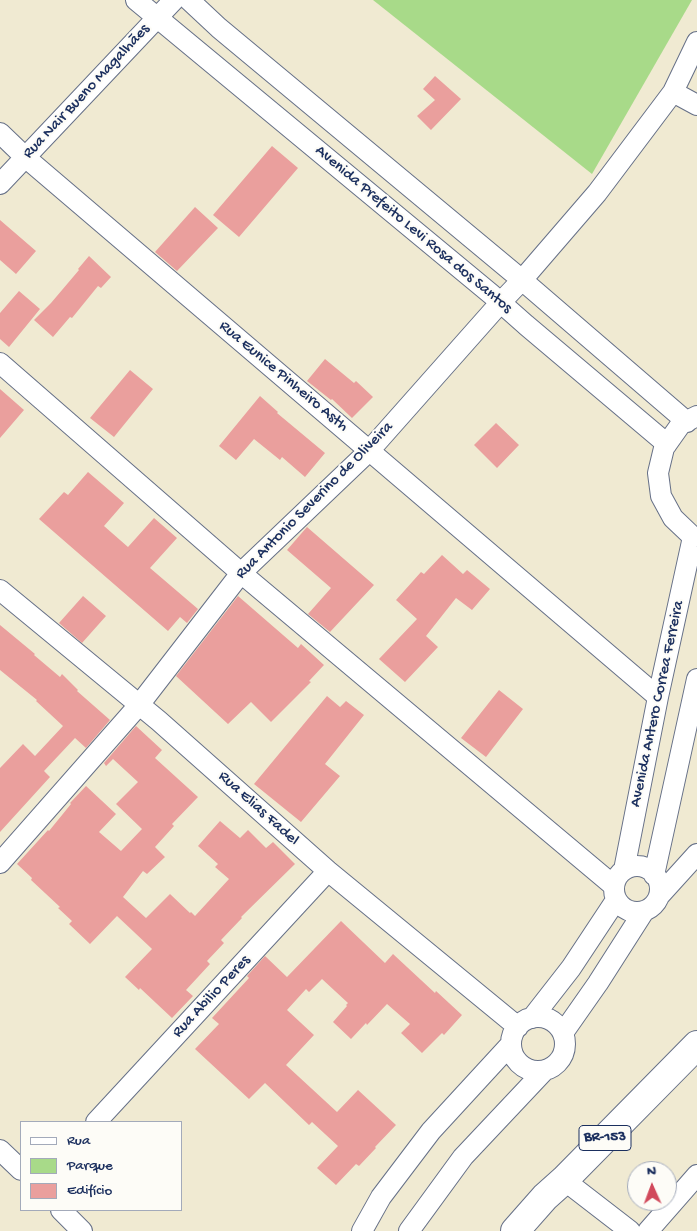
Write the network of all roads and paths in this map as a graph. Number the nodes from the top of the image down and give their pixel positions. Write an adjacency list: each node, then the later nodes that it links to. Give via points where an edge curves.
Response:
1 (136, 0): 4 (street, Avenida Prefeito Levi Rosa dos Santos)
2 (174, 0): 4 (street, Rua Nair Bueno Magalhães)
3 (189, 0): 11 (street, Avenida Prefeito Levi Rosa dos Santos)
4 (158, 17): 9 (street, Rua Nair Bueno Magalhães); 12 (street, Avenida Prefeito Levi Rosa dos Santos)
5 (697, 42): 6 (street, Rua Antonio Severino de Oliveira)
6 (673, 92): 7 (street); 11 (street, Rua Antonio Severino de Oliveira, via 598,193)
7 (697, 105)
8 (0, 133): 9 (street, Rua Eunice Pinheiro Asth)
9 (25, 157): 10 (street, Rua Nair Bueno Magalhães); 16 (street, Rua Eunice Pinheiro Asth)
10 (0, 184)
11 (522, 280): 12 (street, Rua Antonio Severino de Oliveira); 14 (street, Avenida Prefeito Levi Rosa dos Santos)
12 (500, 302): 15 (street, Avenida Prefeito Levi Rosa dos Santos); 16 (street, Rua Antonio Severino de Oliveira)
13 (0, 363): 18 (street)
14 (692, 419): 15 (street, Avenida Antero Correa Ferreira, via 681,424)
15 (667, 444): 17 (street, Avenida Antero Correa Ferreira, via 658,473 661,496 673,518)
16 (369, 451): 18 (street, Rua Antonio Severino de Oliveira); 21 (street, Rua Eunice Pinheiro Asth)
17 (695, 538): 21 (street, Avenida Antero Correa Ferreira)
18 (240, 574): 22 (street, Rua Antonio Severino de Oliveira); 27 (street)
19 (0, 590): 22 (street, Rua Elias Fadel)
20 (697, 678): 26 (street, Avenida Antero Correa Ferreira)
21 (658, 697): 27 (street, Avenida Antero Correa Ferreira)
22 (139, 705): 24 (street, Rua Antonio Severino de Oliveira); 25 (street, Rua Elias Fadel)
23 (697, 854): 28 (street)
24 (0, 863)
25 (328, 871): 30 (street, Rua Elias Fadel); 34 (street, Rua Abilio Peres)
26 (654, 875): 27 (street, via 635,866); 28 (street, via 659,884)
27 (618, 885): 29 (street, via 623,908 633,912); 30 (street, via 571,968)
28 (659, 896): 29 (street, via 654,905)
29 (644, 911): 31 (street)
30 (520, 1030): 31 (street, via 545,1018); 33 (street, via 514,1056 532,1071); 41 (street, via 431,1131 382,1197)
31 (563, 1033): 33 (street, via 565,1045 562,1056 555,1066)
32 (697, 1045): 38 (highway, BR-153)
33 (544, 1071): 42 (street, via 463,1157)
34 (97, 1121)
35 (0, 1150): 36 (street)
36 (20, 1169)
37 (697, 1175): 45 (street)
38 (564, 1180): 43 (highway, BR-153); 44 (street)
39 (62, 1211): 40 (street)
40 (82, 1231)
41 (362, 1231)
42 (409, 1231)
43 (515, 1231)
44 (630, 1231)
45 (648, 1231)

